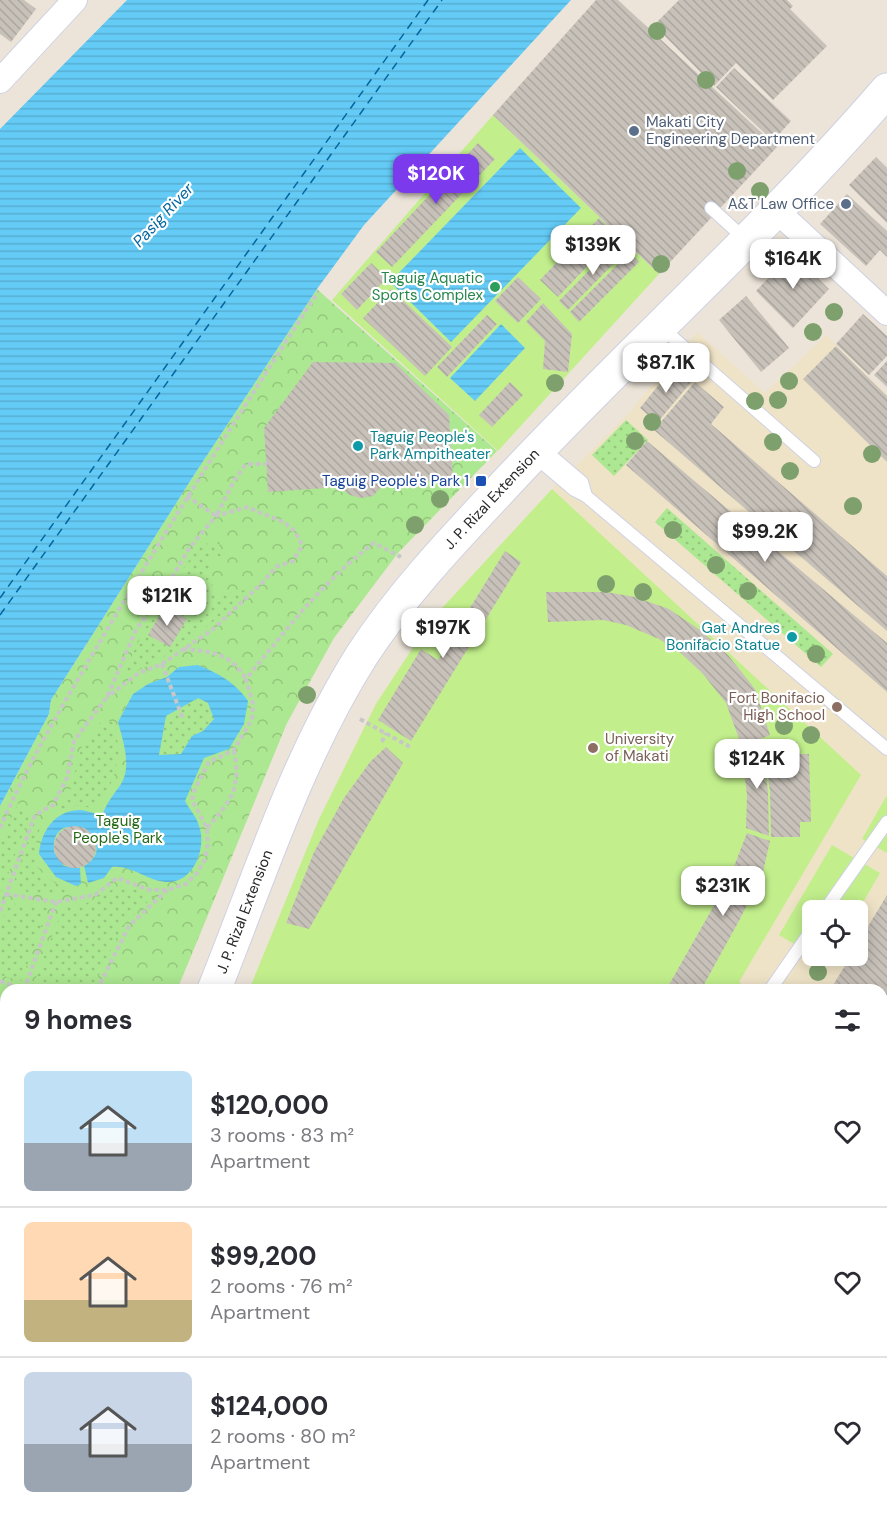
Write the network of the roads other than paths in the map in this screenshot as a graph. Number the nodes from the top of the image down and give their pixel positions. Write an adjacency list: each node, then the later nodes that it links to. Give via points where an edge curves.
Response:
1 (75, 0): 2 (street)
2 (0, 81)
3 (887, 90): 5 (main road, J. P. Rizal Extension)
4 (711, 208): 6 (lane)
5 (777, 211): 6 (main road, J. P. Rizal Extension); 7 (street)
6 (746, 240): 8 (main road, J. P. Rizal Extension)
7 (887, 313)
8 (660, 327): 9 (main road, J. P. Rizal Extension); 10 (lane)
9 (537, 451): 11 (lane, via 574,490 586,496); 15 (main road, J. P. Rizal Extension, via 418,577 362,656 296,785)
10 (814, 461)
11 (887, 749)
12 (887, 822): 13 (lane)
13 (832, 900)
14 (802, 944): 16 (lane)
15 (216, 984)
16 (774, 984)

